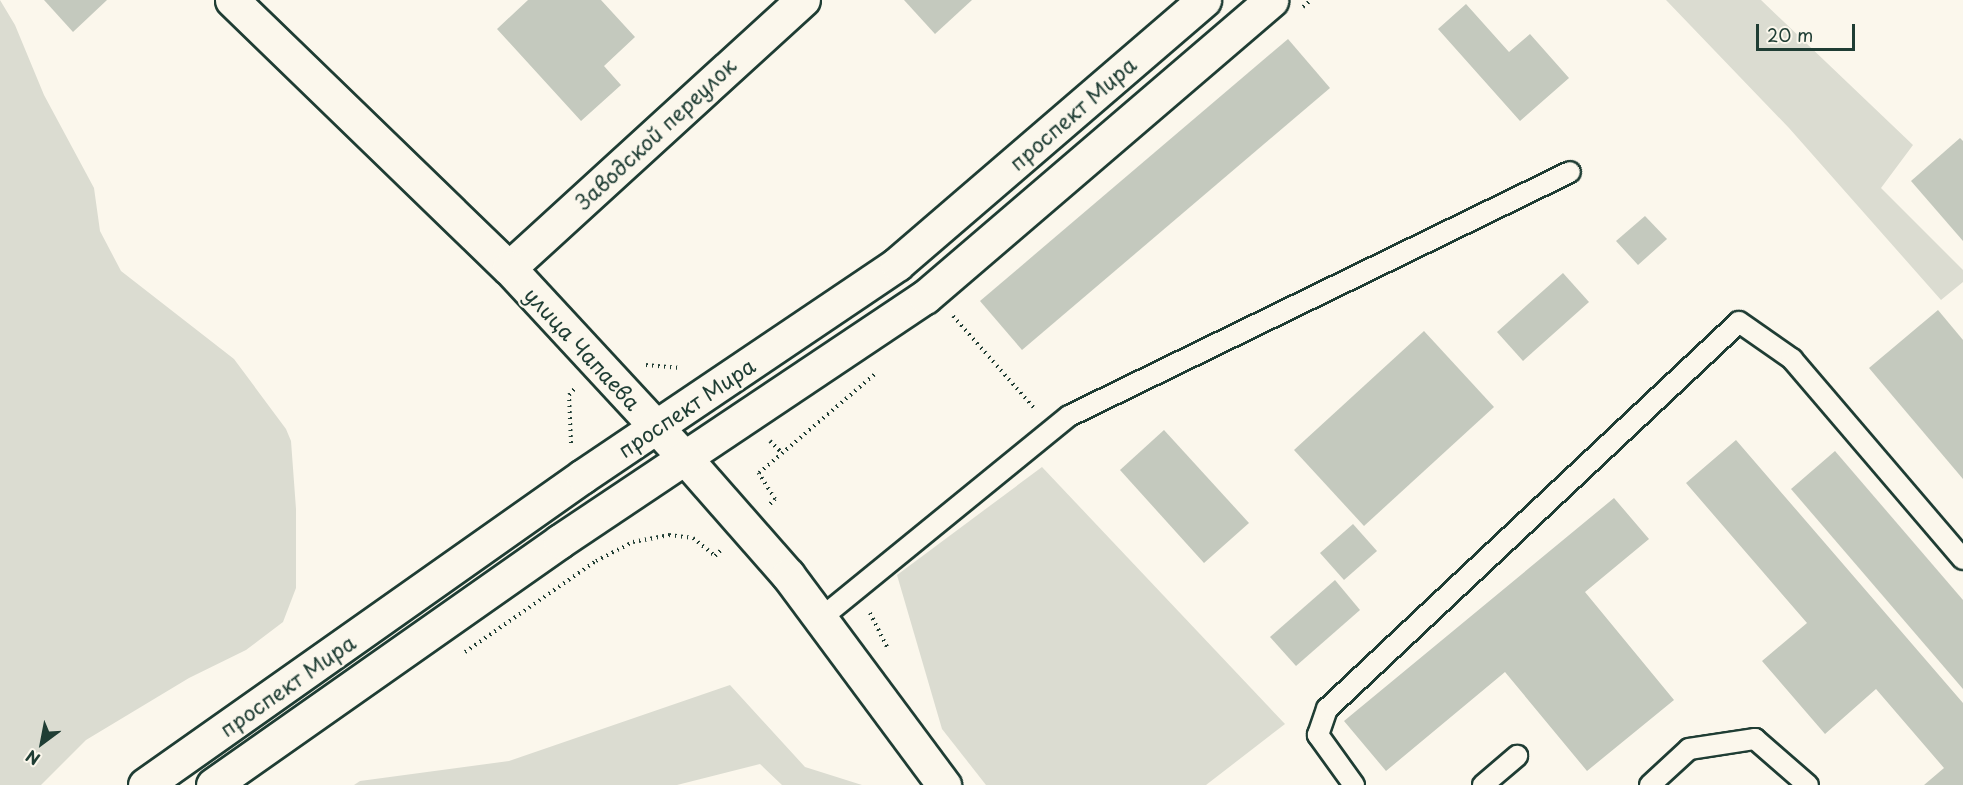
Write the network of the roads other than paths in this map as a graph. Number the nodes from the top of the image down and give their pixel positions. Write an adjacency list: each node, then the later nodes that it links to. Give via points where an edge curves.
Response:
1 (232, 0): 6 (main road, улица Чапаева)
2 (803, 0): 6 (main road, Заводской переулок)
3 (1204, 0): 7 (main road, проспект Мира, via 897,264)
4 (1271, 0): 8 (main road, проспект Мира, via 925,297)
5 (1570, 172): 10 (lane, via 1069,416)
6 (509, 268): 7 (main road, улица Чапаева)
7 (656, 426): 8 (main road, улица Чапаева); 12 (main road, проспект Мира)
8 (686, 459): 10 (main road, улица Чапаева, via 788,575); 13 (main road, проспект Мира, via 560,541)
9 (1963, 559): 15 (lane, via 1792,359 1739,322 1327,709 1318,735)
10 (820, 619): 14 (main road, улица Чапаева)
11 (1517, 756): 16 (lane)
12 (145, 785)
13 (213, 785)
14 (944, 785)
15 (1354, 785)
16 (1483, 785)
17 (1650, 785): 18 (lane, via 1689,749 1755,739)
18 (1808, 785)

